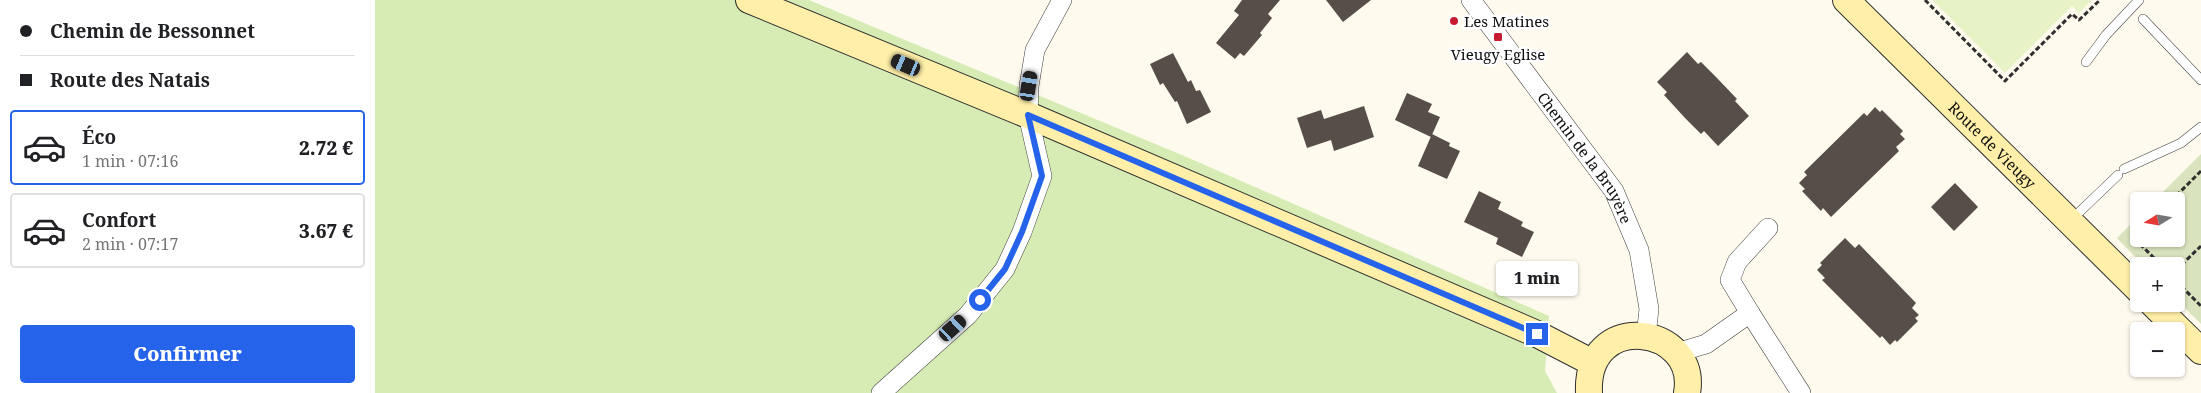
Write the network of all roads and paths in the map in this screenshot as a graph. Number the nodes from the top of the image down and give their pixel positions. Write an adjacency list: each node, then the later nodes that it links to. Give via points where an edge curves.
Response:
1 (749, 0): 11 (street)
2 (1062, 0): 11 (street, via 1035,50)
3 (1471, 0): 26 (street, Chemin de la Bruyère, via 1614,191 1639,250 1649,309)
4 (1846, 0): 15 (street, Route de Vieugy)
5 (1925, 0): 6 (path, via 2005,81 2072,14 2079,20)
6 (2099, 0)
7 (2139, 0): 9 (lane)
8 (2143, 19): 10 (lane)
9 (2086, 62)
10 (2201, 80)
11 (1028, 115): 29 (street, via 1537,334); 30 (street, via 1042,176 1005,269 968,315)
12 (2201, 127): 15 (lane, via 2181,144 2121,172)
13 (2201, 171): 14 (path)
14 (2180, 192)
15 (2069, 222): 21 (street, Route de Vieugy)
16 (1768, 228): 25 (street, via 1737,262 1730,280)
17 (2201, 246): 20 (path)
18 (2144, 248): 19 (path)
19 (2152, 257)
20 (2185, 261)
21 (2130, 281)
22 (2185, 290): 23 (path)
23 (2201, 306)
24 (2161, 312): 27 (street)
25 (1750, 313): 28 (street, via 1706,344); 33 (street)
26 (1645, 336): 28 (street, via 1662,342); 29 (street, via 1615,341 1602,350)
27 (2201, 351)
28 (1676, 353): 32 (street, via 1686,371)
29 (1593, 363): 31 (street)
30 (881, 393)
31 (1589, 393)
32 (1687, 393)
33 (1801, 393)

